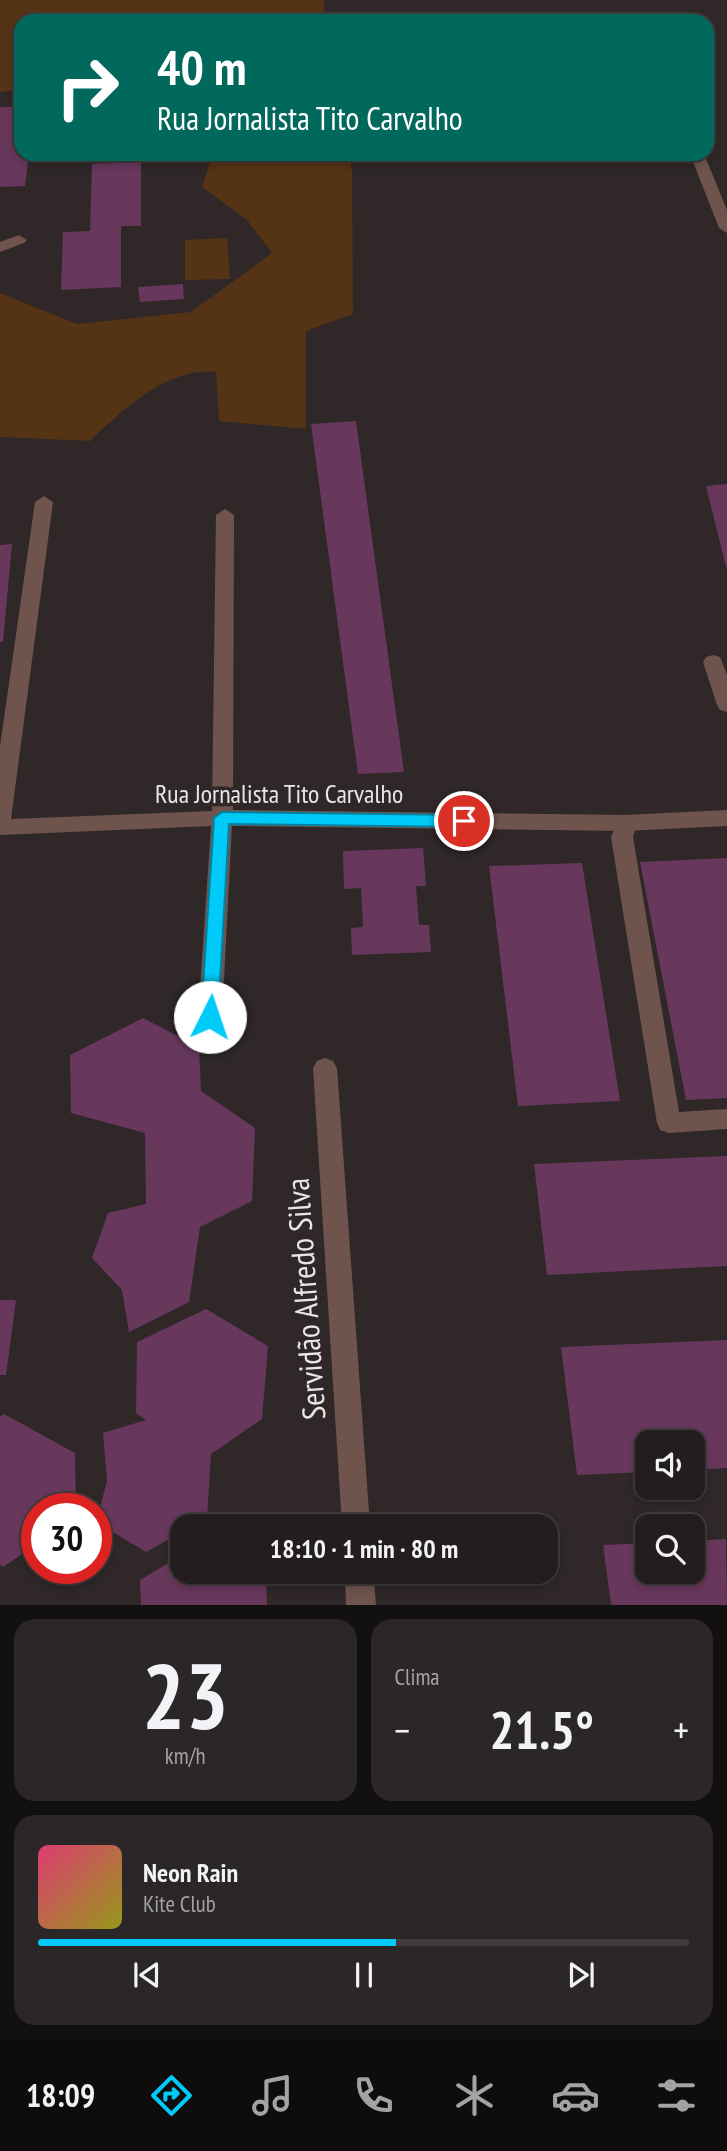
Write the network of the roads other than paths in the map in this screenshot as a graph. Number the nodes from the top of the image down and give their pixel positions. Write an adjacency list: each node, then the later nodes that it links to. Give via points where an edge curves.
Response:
1 (700, 161): 2 (street)
2 (727, 228)
3 (19, 240): 4 (street)
4 (0, 247)
5 (44, 502): 11 (street)
6 (225, 515): 9 (street)
7 (713, 662): 8 (street)
8 (727, 705)
9 (222, 818): 12 (street, Rua Jornalista Tito Carvalho); 13 (street, Rua Jornalista Tito Carvalho); 14 (street)
10 (727, 818): 12 (street, Rua Jornalista Tito Carvalho)
11 (0, 820)
12 (626, 823): 16 (street, via 622,837 669,1123)
13 (0, 827)
14 (210, 1017)
15 (325, 1068): 17 (street, Servidão Alfredo Silva)
16 (727, 1119)
17 (355, 1514)
18 (360, 1584): 19 (street)
19 (361, 1605)

